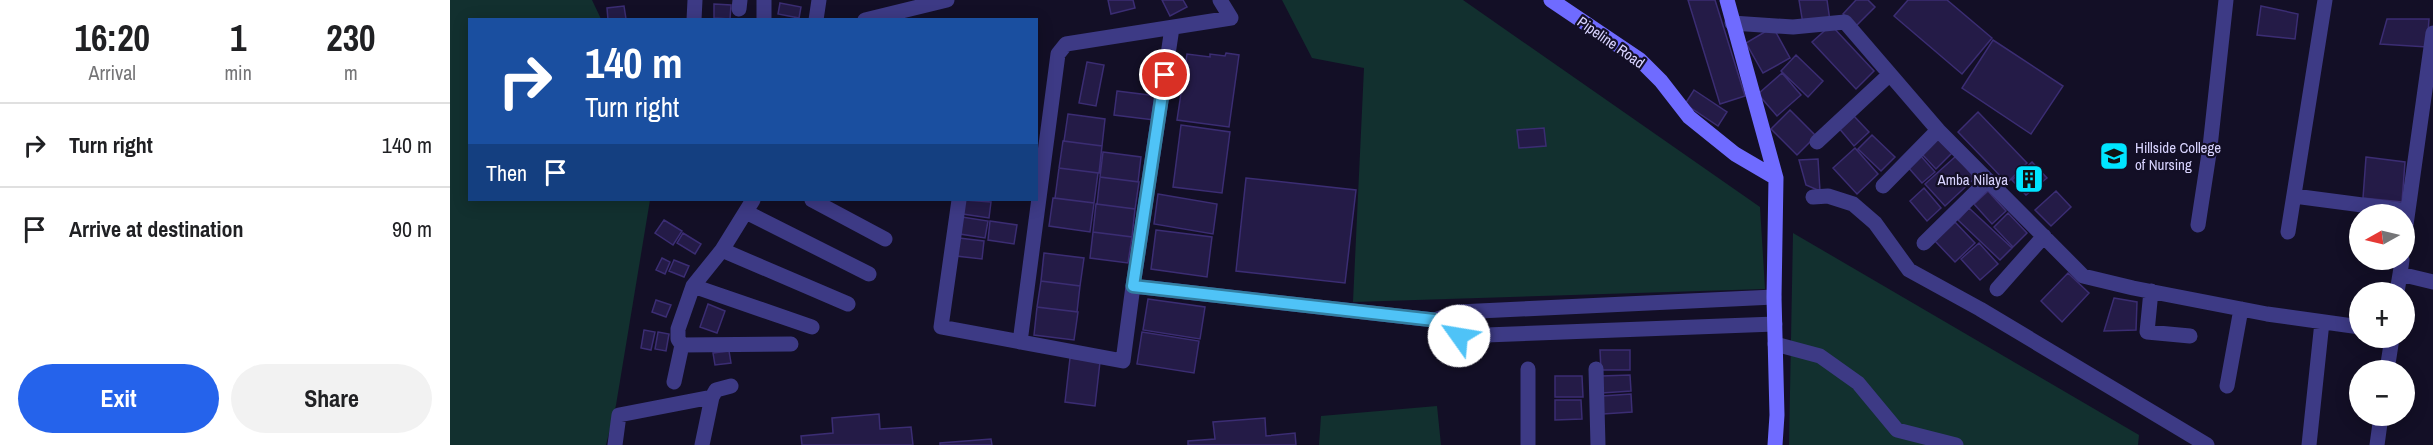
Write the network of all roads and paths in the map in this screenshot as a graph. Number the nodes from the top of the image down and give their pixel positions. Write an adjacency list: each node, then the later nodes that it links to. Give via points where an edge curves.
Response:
1 (695, 0): 10 (street)
2 (764, 0): 11 (street)
3 (819, 0): 12 (street)
4 (946, 0): 13 (street)
5 (1220, 0): 15 (street, via 1231,18)
6 (1551, 0): 20 (street, Pipeline Road, via 1640,60 1689,117 1735,154)
7 (1727, 0): 14 (street)
8 (2226, 0): 30 (street)
9 (2325, 0): 23 (street)
10 (694, 18)
11 (764, 18)
12 (816, 18)
13 (873, 18)
14 (1732, 23): 17 (street, via 1793,27 1845,22); 20 (street)
15 (1172, 28): 40 (street); 52 (street, via 1066,44 1058,54)
16 (2433, 33): 28 (street)
17 (1890, 74): 18 (street); 19 (street)
18 (1938, 130): 21 (street); 22 (street)
19 (1817, 142)
20 (1776, 178): 43 (street)
21 (1988, 180): 32 (street); 34 (street)
22 (1883, 186)
23 (2294, 196): 27 (street); 31 (street)
24 (1813, 197): 69 (street, via 1828,196 1853,204 1875,223 1909,270)
25 (814, 201): 33 (street)
26 (959, 201): 52 (street, via 941,327)
27 (2351, 204)
28 (2409, 204)
29 (749, 206): 35 (street); 37 (street)
30 (2198, 225)
31 (2288, 232)
32 (2044, 236): 41 (street); 42 (street, via 2083,276)
33 (885, 239)
34 (1924, 243)
35 (722, 250): 39 (street); 44 (street)
36 (2407, 270): 38 (street)
37 (869, 274)
38 (2433, 282)
39 (693, 286): 50 (street); 55 (street, via 678,329)
40 (1133, 286): 46 (street); 52 (street, via 1123,361)
41 (1997, 289)
42 (2151, 291): 45 (street); 51 (street, via 2147,332)
43 (1774, 297): 46 (street, via 1458,312); 48 (street)
44 (848, 304)
45 (2241, 309): 47 (street); 60 (street)
46 (1434, 320): 48 (street, via 1459,336)
47 (2322, 322): 49 (street); 70 (street)
48 (1775, 324): 54 (street)
49 (2349, 326)
50 (812, 327)
51 (2190, 336)
52 (1020, 342)
53 (791, 344): 55 (street)
54 (1775, 344): 67 (street); 68 (street, via 1821,356 1858,383 1897,430)
55 (682, 345): 58 (street)
56 (1528, 369): 65 (street)
57 (1596, 369): 66 (street)
58 (674, 382)
59 (731, 386): 61 (street, via 716,390)
60 (2227, 386)
61 (712, 397): 63 (street, via 619,414); 64 (street)
62 (2380, 426): 71 (street)
63 (615, 445)
64 (702, 445)
65 (1528, 445)
66 (1598, 445)
67 (1775, 445)
68 (1956, 445)
69 (2207, 445)
70 (2309, 445)
71 (2378, 445)

